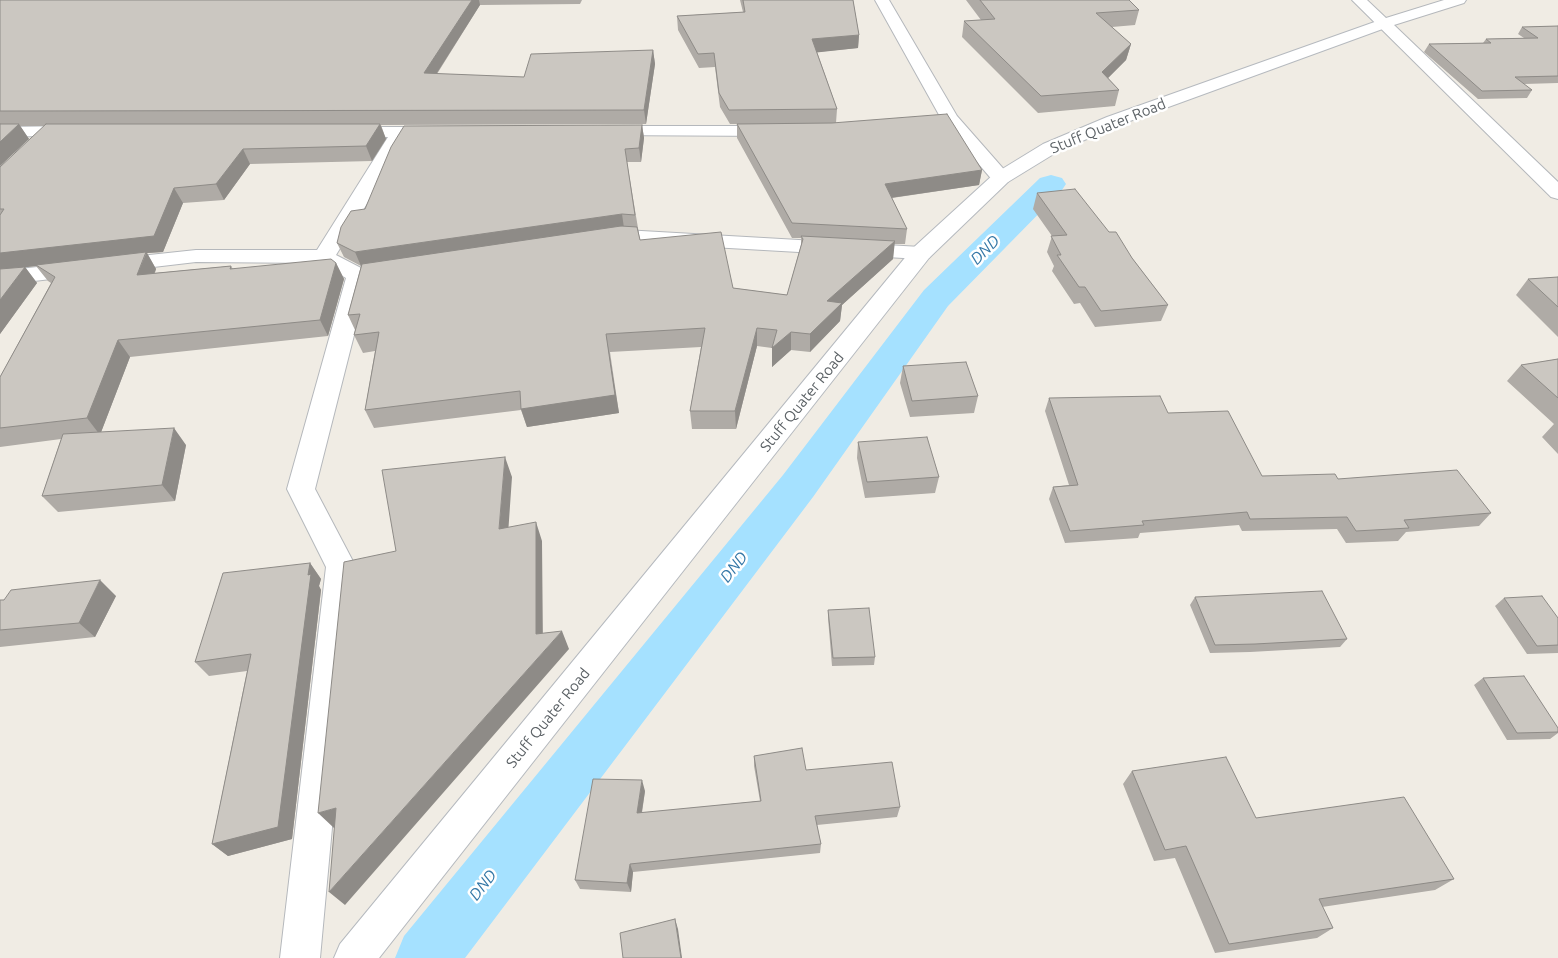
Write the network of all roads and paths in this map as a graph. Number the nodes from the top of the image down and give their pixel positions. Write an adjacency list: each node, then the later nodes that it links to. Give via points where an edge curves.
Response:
1 (882, 0): 5 (street)
2 (1359, 0): 4 (street)
3 (1459, 0): 4 (street, Stuff Quater Road)
4 (1383, 24): 16 (street, Stuff Quater Road, via 1113,121 1050,148); 17 (street)
5 (949, 118): 6 (street); 16 (street)
6 (930, 120)
7 (51, 131): 8 (street); 11 (street); 15 (street)
8 (91, 131)
9 (586, 131): 10 (street)
10 (792, 131)
11 (0, 132)
12 (331, 132): 13 (street)
13 (401, 132): 14 (street); 20 (street)
14 (450, 132)
15 (32, 149)
16 (1000, 178): 19 (street, Stuff Quater Road)
17 (1558, 193)
18 (584, 241): 19 (street, via 624,236)
19 (921, 253): 25 (street, Stuff Quater Road)
20 (324, 257): 22 (street); 23 (street, via 196,256)
21 (417, 266): 22 (street)
22 (358, 275): 24 (street, via 301,489 341,567)
23 (0, 278)
24 (300, 958)
25 (354, 958)

